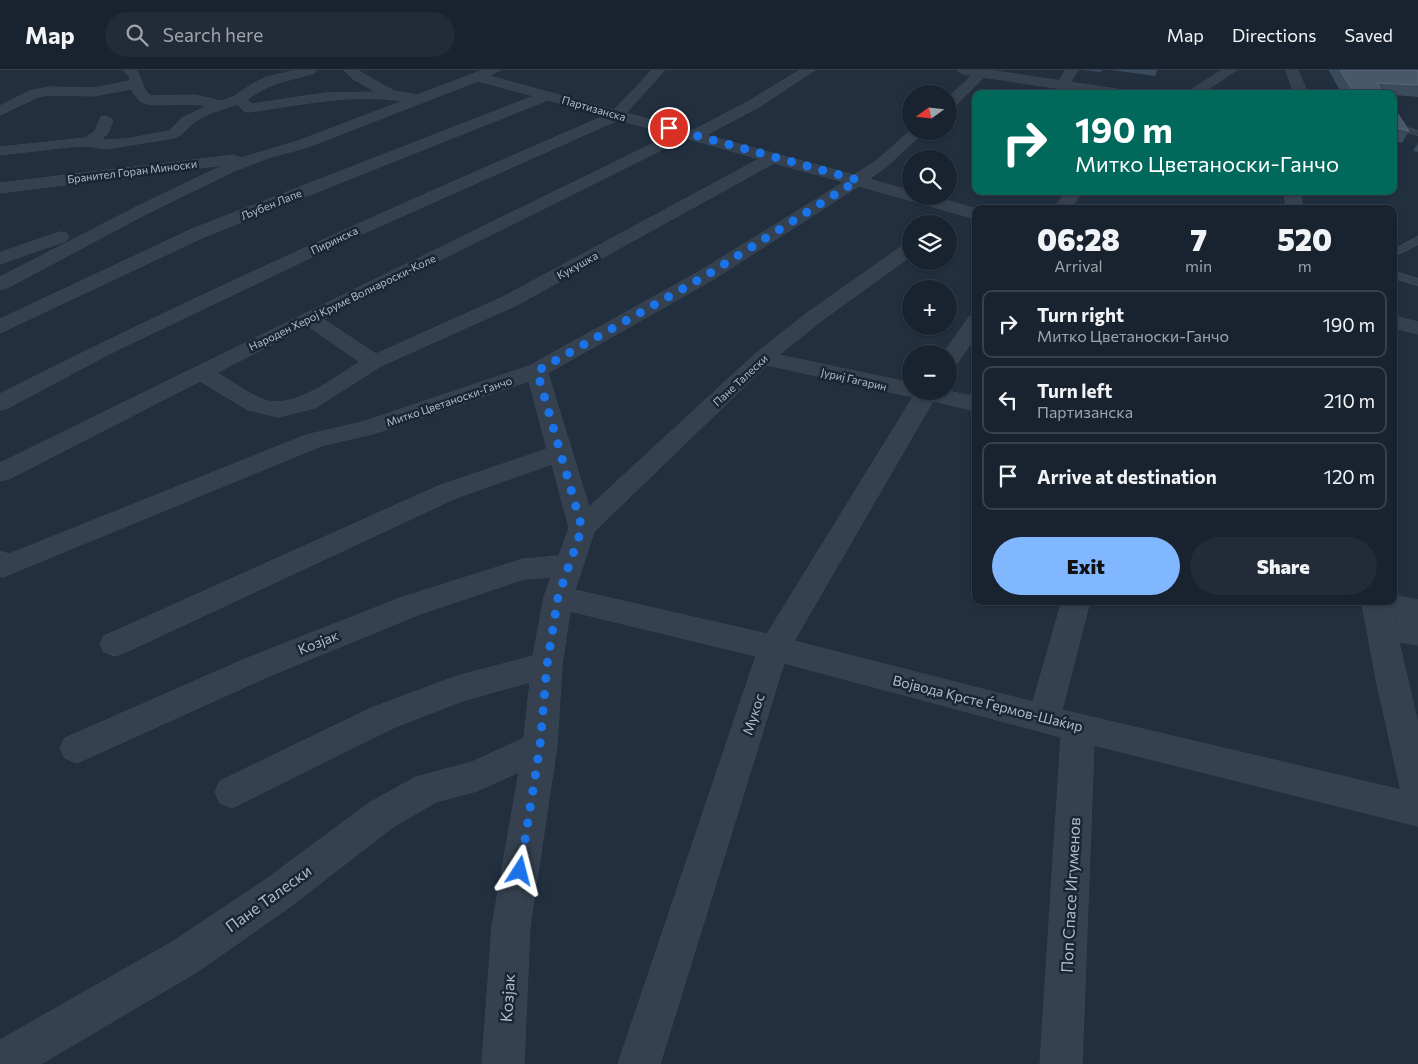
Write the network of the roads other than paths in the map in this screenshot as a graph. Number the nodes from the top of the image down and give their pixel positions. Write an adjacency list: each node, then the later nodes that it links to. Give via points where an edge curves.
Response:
1 (130, 70): 14 (street)
2 (310, 70): 25 (street, via 259,85)
3 (350, 70): 20 (street)
4 (494, 70): 13 (street, Бранител Горан Миноски)
5 (659, 70): 29 (street, Пиринска)
6 (809, 70): 33 (street, Народен Херој Круме Волнароски-Коле, via 754,104)
7 (964, 70): 11 (street)
8 (1072, 70): 15 (street)
9 (1231, 70): 17 (street)
10 (1292, 70): 18 (street)
11 (982, 73): 15 (street); 22 (street)
12 (106, 75): 19 (street)
13 (479, 77): 21 (street, Партизанска); 26 (street, Бранител Горан Миноски)
14 (136, 84): 19 (street); 27 (street, via 148,100 195,99)
15 (1063, 85): 16 (street)
16 (1096, 90)
17 (1198, 90)
18 (1300, 90)
19 (83, 91): 24 (street, via 49,92)
20 (392, 95): 25 (street, via 325,98 249,108); 26 (street)
21 (549, 95): 29 (street, Партизанска); 55 (street, Љубен Лапе, via 198,233)
22 (958, 96)
23 (0, 97): 24 (street)
24 (25, 97): 28 (street)
25 (240, 99): 27 (street)
26 (422, 99): 37 (street, Бранител Горан Миноски, via 303,144)
27 (220, 105): 35 (street, via 190,118 174,134 106,145)
28 (0, 111)
29 (617, 115): 33 (street, Партизанска); 66 (street, Пиринска, via 327,243 102,350)
30 (106, 120): 35 (street, via 101,133)
31 (1397, 127): 32 (lane)
32 (1418, 133)
33 (690, 134): 38 (street, Партизанска); 53 (street, Народен Херој Круме Волнароски-Коле)
34 (908, 140): 39 (street, Митко Цветаноски-Ганчо)
35 (88, 142): 36 (street)
36 (0, 151)
37 (263, 155): 40 (street, Бранител Горан Миноски); 43 (street, Бранител Горан Миноски)
38 (774, 157): 39 (street, Партизанска); 60 (street, Кукушка, via 510,301)
39 (858, 180): 41 (street, Партизанска); 61 (street, Митко Цветаноски-Ганчо, via 707,275)
40 (0, 188)
41 (902, 193)
42 (943, 205): 44 (street, Партизанска)
43 (142, 210): 49 (street, Бранител Горан Миноски); 52 (street, Бранител Горан Миноски)
44 (970, 213): 45 (street)
45 (957, 219)
46 (1418, 240): 47 (lane)
47 (1397, 251)
48 (902, 254): 59 (street, Пане Талески)
49 (0, 259)
50 (1397, 275): 51 (lane)
51 (1418, 282)
52 (0, 284)
53 (309, 318): 60 (street); 62 (street, Народен Херој Круме Волнароски-Коле)
54 (1397, 323): 57 (street)
55 (0, 327)
56 (972, 327): 58 (street)
57 (1418, 328)
58 (957, 349)
59 (762, 358): 63 (street, Јуриј Гагарин); 70 (street, Пане Талески)
60 (374, 362): 62 (street, Кукушка, via 307,403 278,410 256,406)
61 (537, 371): 68 (street); 71 (street, Митко Цветаноски-Ганчо, via 368,428 314,440 3,567)
62 (200, 372): 69 (street, Народен Херој Круме Волнароски-Коле)
63 (902, 388)
64 (923, 400): 79 (street, Мукос)
65 (957, 400): 67 (street, Јуриј Гагарин)
66 (0, 403)
67 (972, 403)
68 (560, 453): 70 (street); 78 (street, via 446,492)
69 (0, 473)
70 (582, 528): 72 (street, Козјак)
71 (0, 561)
72 (569, 565): 73 (street, Козјак); 83 (street, Козјак, via 524,569 410,606 256,668)
73 (558, 597): 79 (street, Војвода Крсте Ѓермов-Шаќир); 80 (street, Козјак)
74 (1076, 605): 81 (street, Поп Спасе Игуменов)
75 (1378, 611): 76 (street); 77 (street); 84 (street)
76 (1418, 611)
77 (1418, 633)
78 (115, 644)
79 (774, 648): 81 (street, Војвода Крсте Ѓермов-Шаќир); 89 (street, Мукос)
80 (547, 665): 82 (street, Козјак); 85 (street, via 457,689 382,718)
81 (1061, 722): 86 (street, Војвода Крсте Ѓермов-Шаќир); 90 (street, Поп Спасе Игуменов)
82 (540, 746): 87 (street, Пане Талески, via 477,776 428,788 381,815 278,893 186,956); 88 (street, Козјак, via 511,926)
83 (77, 748)
84 (1418, 791)
85 (232, 792)
86 (1418, 810)
87 (0, 1064)
88 (503, 1064)
89 (639, 1064)
90 (1061, 1064)

